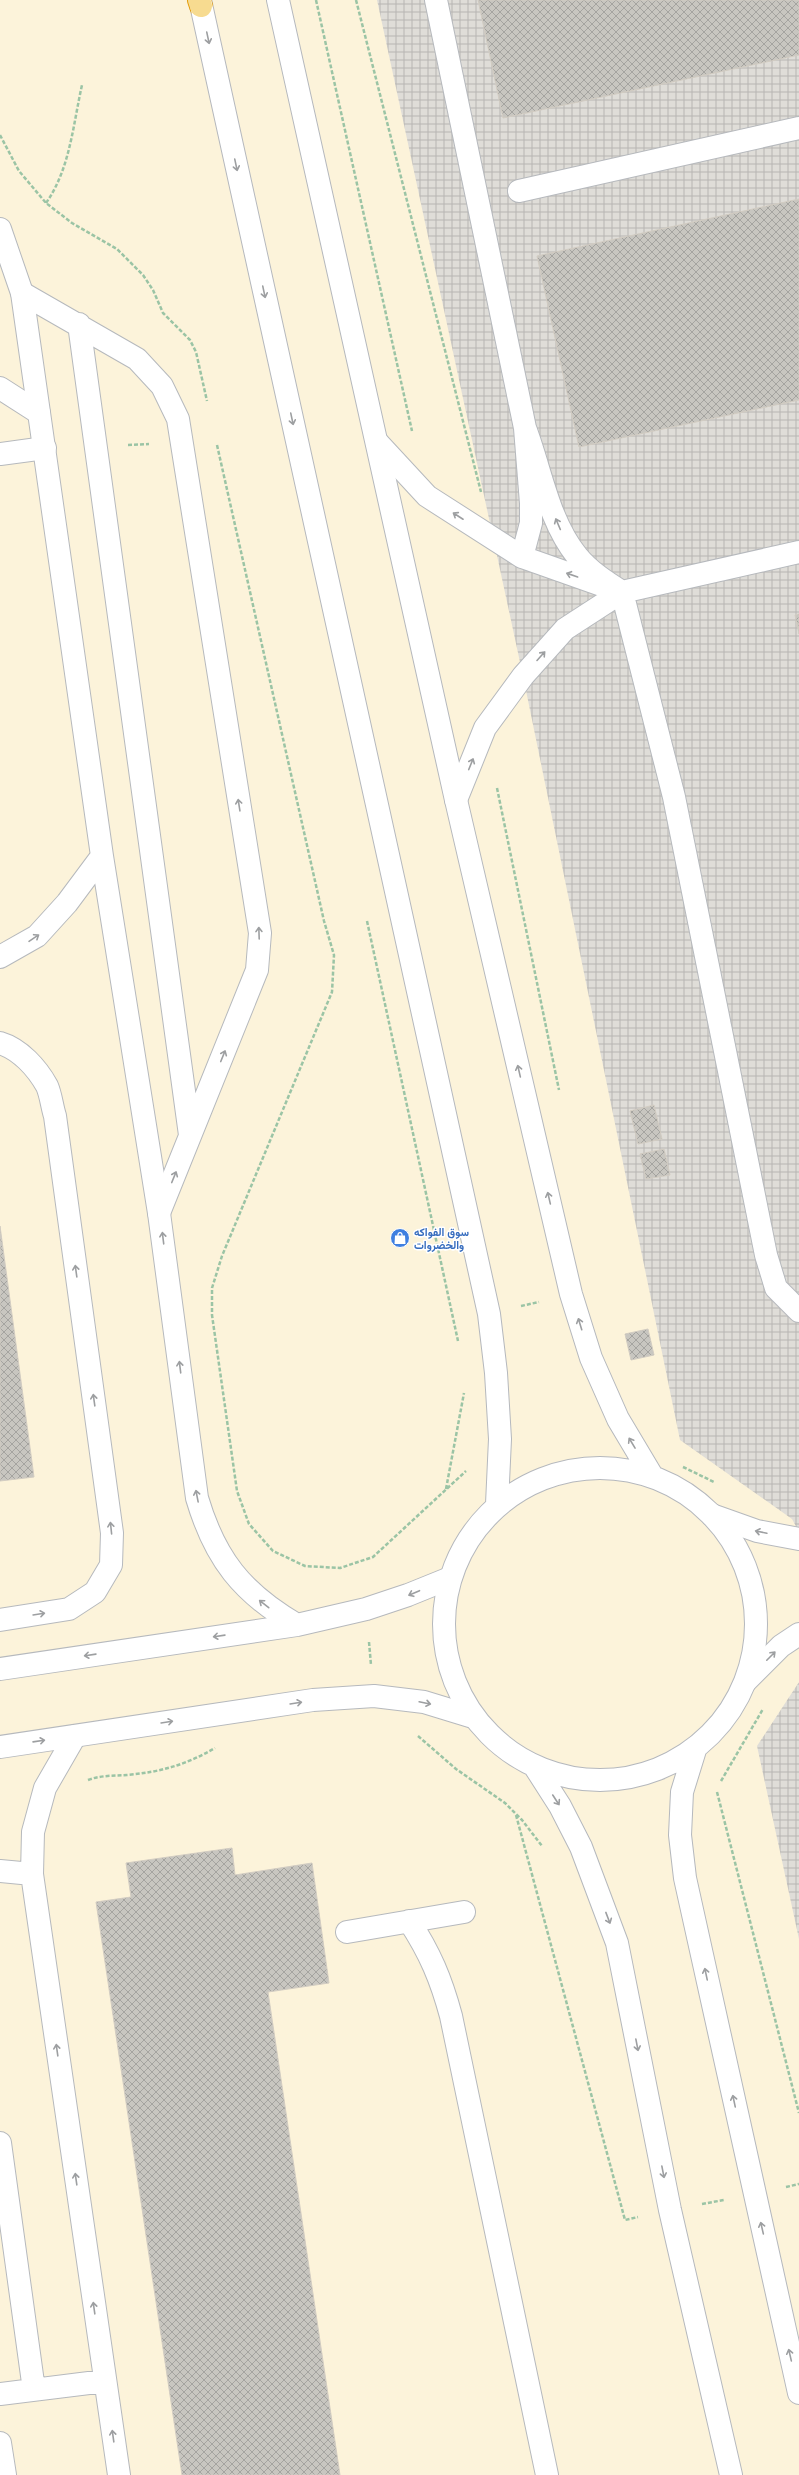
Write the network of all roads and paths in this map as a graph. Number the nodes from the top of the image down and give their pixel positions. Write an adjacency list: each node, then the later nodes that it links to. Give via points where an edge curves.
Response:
1 (278, 0): 17 (street)
2 (316, 0): 16 (path)
3 (356, 0): 20 (path)
4 (436, 0): 15 (street)
5 (200, 2): 35 (street, one-way to 35)
6 (82, 84): 9 (path, via 64,172)
7 (799, 128): 8 (street)
8 (519, 191)
9 (46, 203)
10 (0, 229): 11 (street)
11 (22, 293): 12 (street); 14 (street)
12 (79, 324): 31 (street); 31 (street, one-way to 12, via 257,970 260,933 178,419 162,386 137,359)
13 (0, 388): 14 (street)
14 (39, 413): 18 (street)
15 (525, 428): 22 (street, via 532,503 531,523); 23 (street, one-way to 15, via 598,576 577,556 562,532 550,505)
16 (413, 434)
17 (377, 442): 20 (street, one-way to 17, via 427,496); 25 (street)
18 (45, 448): 19 (street); 26 (street)
19 (0, 454)
20 (493, 539): 22 (street)
21 (799, 552): 23 (street)
22 (522, 558): 23 (street, one-way to 22)
23 (622, 592): 25 (street, one-way to 23, via 485,728 523,676 565,629); 34 (street, via 674,796 766,1255 776,1288)
24 (496, 783): 30 (path)
25 (456, 800): 33 (street, one-way to 25)
26 (102, 856): 28 (street, one-way to 26, via 37,936 67,903); 32 (street)
27 (367, 921): 36 (path)
28 (0, 957)
29 (0, 1043): 47 (street, one-way to 29, via 69,1609 95,1592 111,1565 112,1533 55,1116 48,1087 31,1063 7,1045)
30 (560, 1095)
31 (190, 1136): 32 (street, one-way to 31)
32 (159, 1213): 48 (street, one-way to 32, via 251,1594 217,1550 205,1525 197,1498)
33 (572, 1294): 35 (path); 39 (street, one-way to 33, via 618,1419 591,1358)
34 (799, 1311)
35 (489, 1314): 42 (street, via 500,1439)
36 (459, 1348)
37 (465, 1387): 41 (path)
38 (682, 1467): 40 (path)
39 (652, 1476): 42 (street, via 612,1468 571,1469 532,1482); 43 (street, via 684,1492)
40 (716, 1483)
41 (446, 1489)
42 (498, 1504): 45 (street, via 468,1538)
43 (712, 1515): 44 (street, one-way to 43, via 757,1531); 51 (street, via 734,1543 748,1576 756,1611 755,1646)
44 (799, 1539)
45 (450, 1578): 46 (street, one-way to 46); 54 (street, via 443,1614 445,1650 455,1685)
46 (366, 1609): 48 (street); 52 (path)
47 (0, 1620)
48 (297, 1625): 50 (street, one-way to 50)
49 (799, 1634): 51 (street, one-way to 49, via 781,1646)
50 (0, 1668)
51 (746, 1681): 59 (street, via 725,1719)
52 (374, 1696): 54 (street, one-way to 54, via 424,1702); 56 (street, one-way to 52, via 313,1700)
53 (766, 1703): 62 (path)
54 (473, 1717): 60 (street, via 501,1746)
55 (413, 1733): 64 (path)
56 (75, 1736): 58 (street, one-way to 56); 67 (street, via 45,1788 33,1832)
57 (222, 1745): 61 (path, via 182,1765 165,1770 111,1777 98,1776)
58 (0, 1747)
59 (695, 1750): 60 (street, via 658,1771 617,1781 575,1779); 73 (street, one-way to 59, via 685,1878 680,1835 682,1792)
60 (534, 1767): 74 (street, one-way to 74, via 560,1806 581,1847 617,1943)
61 (85, 1781)
62 (720, 1782)
63 (716, 1789): 71 (path)
64 (516, 1814): 65 (path); 75 (path)
65 (544, 1849)
66 (0, 1871): 67 (street)
67 (32, 1874): 76 (street, one-way to 67)
68 (464, 1912): 69 (street)
69 (409, 1921): 70 (street); 83 (street, via 428,1950 442,1982 451,2016)
70 (347, 1932)
71 (799, 2114)
72 (0, 2143): 77 (street)
73 (754, 2194): 74 (path); 78 (street, one-way to 73)
74 (670, 2210): 84 (street)
75 (625, 2220)
76 (105, 2381): 77 (street); 82 (street, one-way to 76)
77 (34, 2390): 79 (street)
78 (799, 2393)
79 (0, 2394)
80 (0, 2442): 81 (street)
81 (4, 2475)
82 (119, 2475)
83 (547, 2475)
84 (731, 2475)

